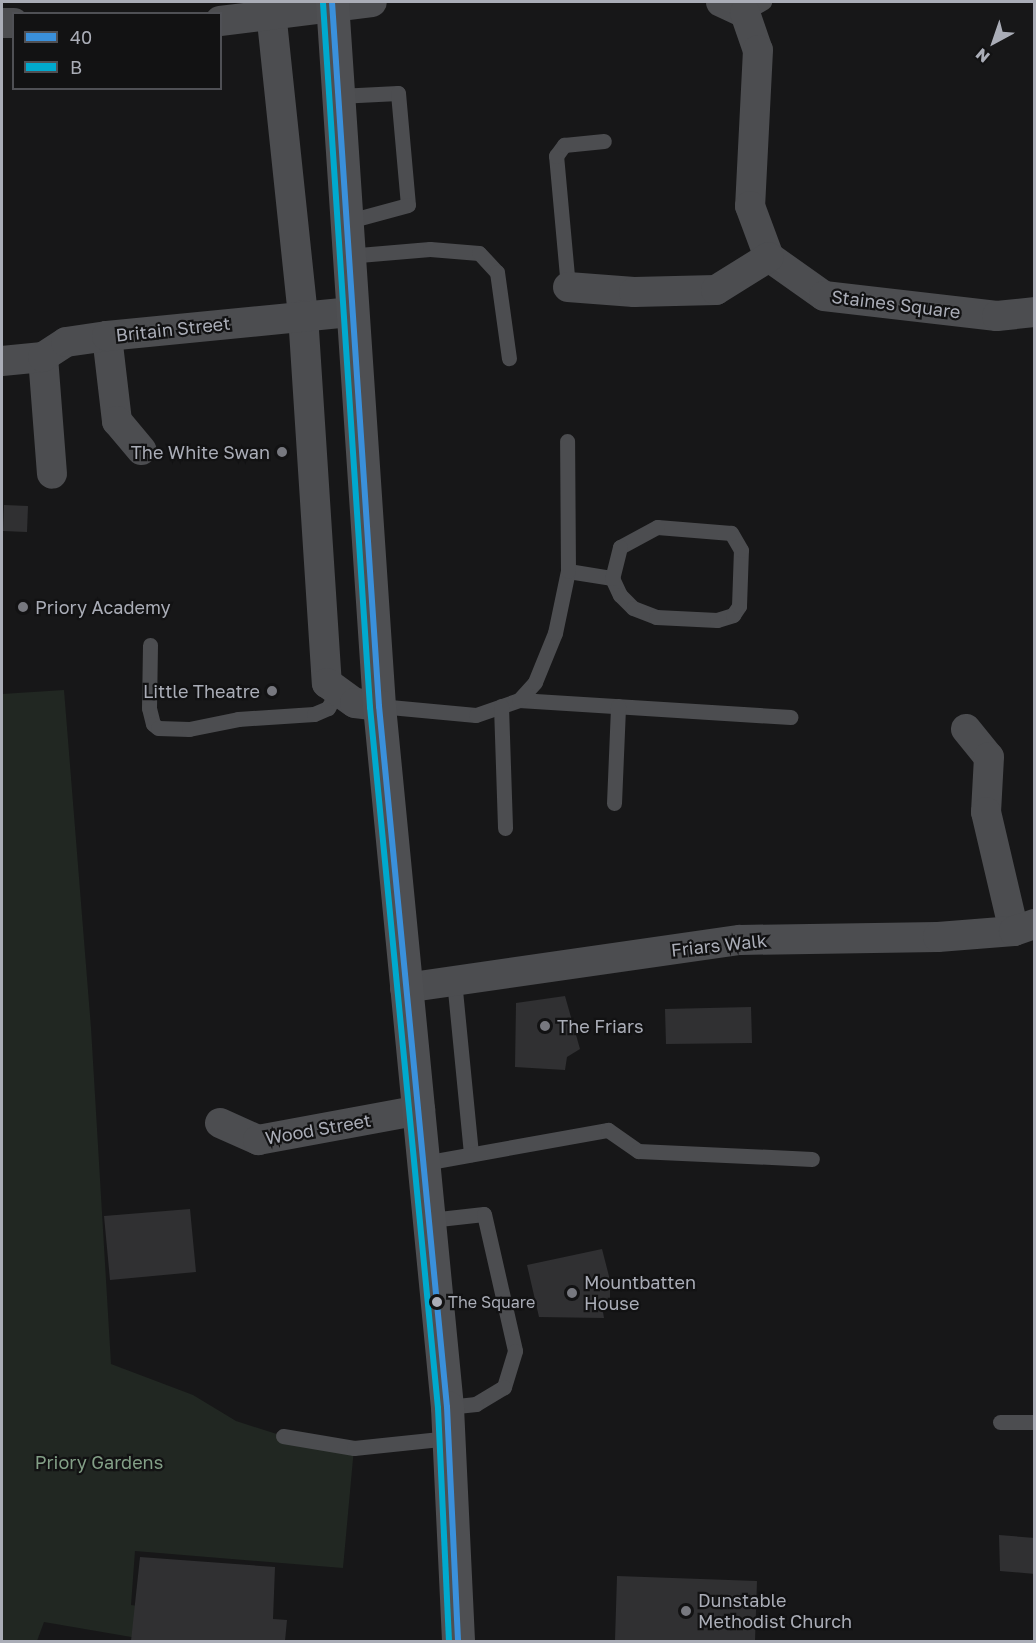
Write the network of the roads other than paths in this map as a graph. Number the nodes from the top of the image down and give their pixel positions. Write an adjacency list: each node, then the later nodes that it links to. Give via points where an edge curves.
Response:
1 (372, 2): 2 (street)
2 (332, 3): 4 (street); 6 (main road)
3 (743, 5): 10 (street, via 758,50 750,206)
4 (270, 9): 5 (street); 14 (street)
5 (222, 21)
6 (338, 96): 8 (main road); 8 (lane, via 398,93 408,205)
7 (604, 141): 11 (lane, via 564,145 556,156)
8 (345, 222): 9 (main road)
9 (347, 256): 12 (main road); 17 (lane, via 429,249 479,253 497,272)
10 (769, 257): 11 (street, via 716,290 634,292); 13 (street, Staines Square, via 824,296 997,316)
11 (568, 286)
12 (350, 312): 14 (street, Britain Street); 27 (main road)
13 (1035, 312)
14 (303, 315): 15 (street, Britain Street); 25 (street, via 327,683)
15 (106, 336): 16 (street, Britain Street, via 66,342); 20 (street, via 117,422)
16 (43, 357): 18 (street, Britain Street); 21 (street)
17 (509, 358)
18 (2, 361)
19 (567, 441): 22 (lane)
20 (141, 450)
21 (52, 474)
22 (568, 571): 23 (lane); 26 (lane, via 555,633 535,682)
23 (612, 578): 23 (lane, via 620,595 633,608 656,617 717,620 733,615 739,606 741,550 731,533 657,527 620,547)
24 (150, 645): 25 (lane, via 149,708 158,728 189,729 238,719 314,714 328,708)
25 (337, 692): 27 (street, via 355,703)
26 (519, 700): 28 (lane); 29 (lane)
27 (379, 706): 28 (lane, via 476,715); 36 (main road)
28 (501, 706): 33 (lane)
29 (618, 706): 30 (lane); 32 (lane)
30 (790, 717)
31 (966, 729): 34 (street, via 989,758 986,812)
32 (614, 803)
33 (505, 828)
34 (1024, 927): 35 (street, Friars Walk, via 938,937 740,940)
35 (454, 980): 36 (street, Friars Walk); 39 (lane)
36 (405, 988): 37 (main road)
37 (420, 1110): 38 (street, Wood Street, via 258,1140); 41 (main road)
38 (220, 1123)
39 (471, 1154): 40 (lane, via 608,1130 638,1151); 41 (lane)
40 (812, 1159)
41 (424, 1163): 42 (main road)
42 (430, 1221): 43 (main road); 43 (lane, via 483,1214 515,1351 504,1387)
43 (448, 1422): 46 (lane, via 354,1448); 47 (main road)
44 (1000, 1422): 45 (lane)
45 (1035, 1422)
46 (283, 1436)
47 (458, 1641)

